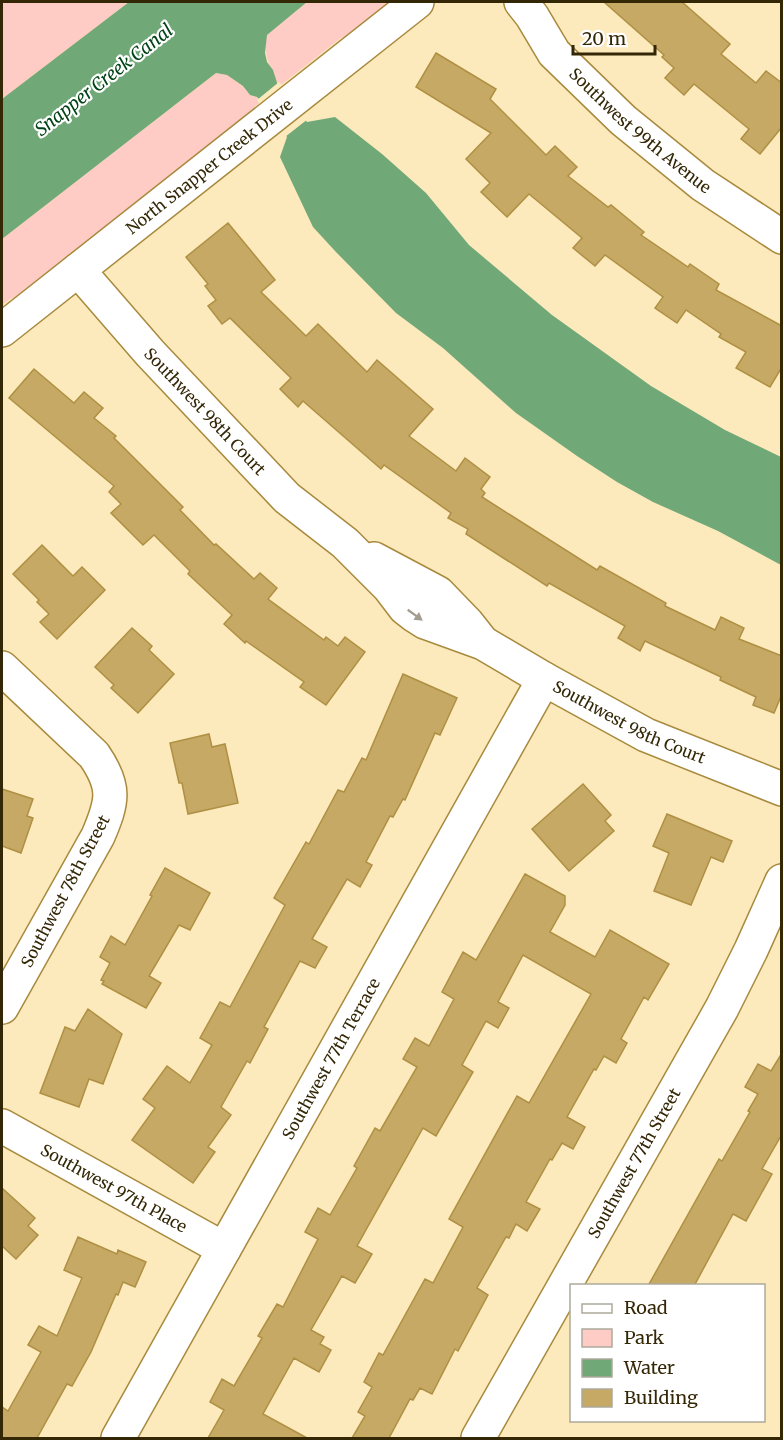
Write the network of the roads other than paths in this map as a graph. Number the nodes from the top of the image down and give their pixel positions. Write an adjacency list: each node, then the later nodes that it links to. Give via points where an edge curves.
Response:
1 (417, 2): 4 (street, North Snapper Creek Drive)
2 (527, 9): 3 (street, Southwest 99th Avenue, via 554,53 624,120 703,184)
3 (782, 237)
4 (78, 270): 5 (street, North Snapper Creek Drive); 7 (street, Southwest 98th Court, via 286,498 345,543 405,608 425,622 483,643)
5 (2, 330)
6 (2, 668): 10 (street, Southwest 78th Street, via 94,755 109,782 110,797 98,836)
7 (544, 679): 8 (street, Southwest 98th Court, via 646,735); 12 (street, Southwest 77th Terrace)
8 (782, 789)
9 (782, 881): 14 (street, Southwest 77th Street, via 722,1008)
10 (2, 1007)
11 (2, 1126): 12 (street, Southwest 97th Place)
12 (224, 1249): 13 (street, Southwest 77th Terrace)
13 (118, 1438)
14 (478, 1438)

